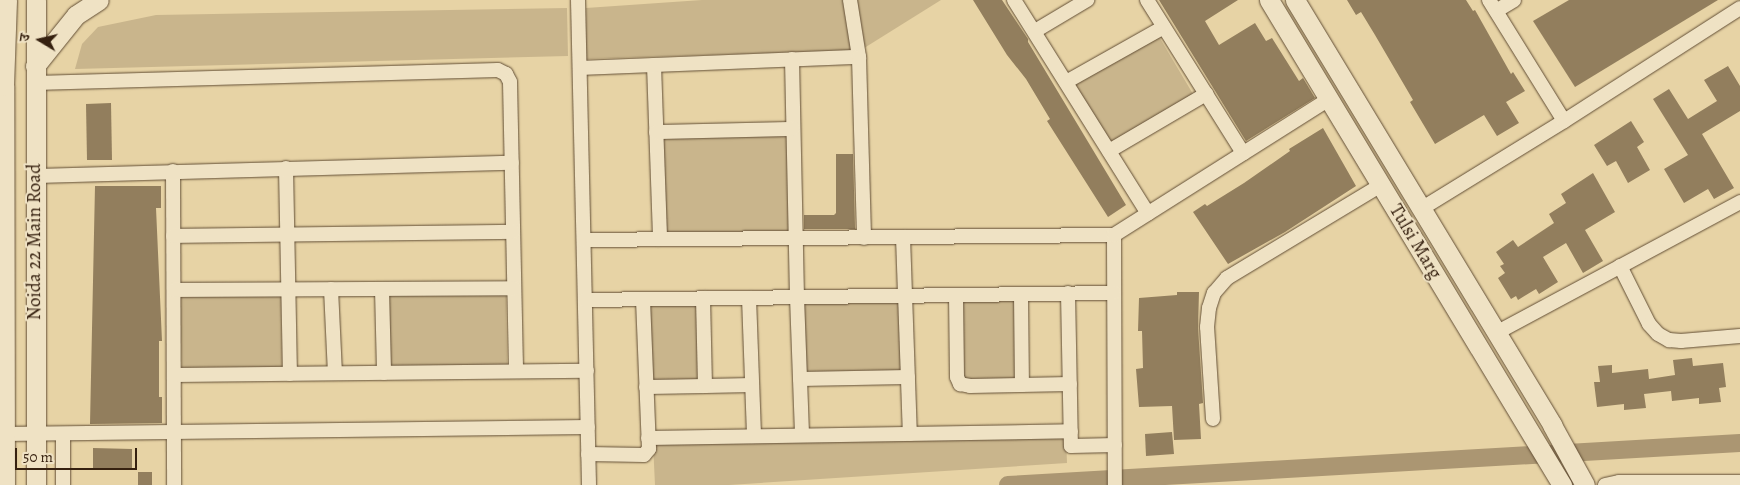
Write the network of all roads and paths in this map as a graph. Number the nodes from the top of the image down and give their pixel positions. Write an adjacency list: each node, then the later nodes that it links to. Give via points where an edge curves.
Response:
1 (7, 0): 23 (street, Noida 22 Main Road)
2 (36, 0): 21 (street, Noida 22 Main Road)
3 (99, 0): 21 (street, via 76,15)
4 (578, 0): 20 (street)
5 (850, 0): 16 (street)
6 (1014, 0): 15 (street)
7 (1087, 0): 15 (street)
8 (1147, 0): 14 (street)
9 (1269, 0): 25 (street, Tulsi Marg)
10 (1294, 0): 37 (street, Tulsi Marg)
11 (1514, 0): 12 (street)
12 (1492, 6): 26 (street)
13 (1740, 8): 26 (street)
14 (1164, 27): 22 (street); 24 (street)
15 (1035, 31): 22 (street)
16 (859, 57): 17 (street); 45 (street)
17 (792, 59): 18 (street); 27 (street)
18 (654, 65): 20 (street); 28 (street)
19 (0, 66): 23 (street)
20 (580, 68): 47 (street)
21 (35, 75): 31 (street, via 498,70 506,74 510,82); 34 (street, Noida 22 Main Road)
22 (1066, 82): 29 (street)
23 (4, 86): 84 (street, Noida 22 Main Road)
24 (1206, 94): 29 (street); 30 (street)
25 (1329, 99): 30 (street); 35 (street, Tulsi Marg)
26 (1564, 122): 37 (street)
27 (794, 129): 28 (street); 44 (street)
28 (656, 132): 46 (street)
29 (1109, 152): 38 (street)
30 (1243, 153): 38 (street)
31 (512, 163): 32 (street); 39 (street)
32 (286, 168): 33 (street); 40 (street)
33 (173, 171): 34 (street); 42 (street)
34 (35, 176): 83 (street, Noida 22 Main Road)
35 (1381, 185): 79 (street, via 1227,278 1214,293 1207,327); 100 (street, Tulsi Marg)
36 (1740, 202): 48 (street)
37 (1421, 209): 64 (street, Tulsi Marg)
38 (1148, 214): 41 (street)
39 (513, 232): 40 (street); 49 (street)
40 (288, 235): 42 (street); 50 (street)
41 (1114, 235): 43 (street); 55 (street)
42 (173, 236): 53 (street)
43 (903, 237): 45 (street); 58 (street)
44 (795, 238): 45 (street); 46 (street); 59 (street)
45 (864, 238)
46 (660, 239): 47 (street)
47 (584, 240): 63 (street)
48 (1620, 266): 64 (street); 65 (street, via 1649,324 1658,334 1669,340 1681,341)
49 (514, 288): 52 (street); 66 (street)
50 (288, 289): 51 (street); 53 (street); 70 (street)
51 (331, 289): 52 (street); 68 (street)
52 (382, 289): 69 (street)
53 (174, 290): 71 (street)
54 (1068, 293): 55 (street); 56 (street); 74 (street)
55 (1114, 293): 90 (street)
56 (1021, 294): 57 (street); 76 (street)
57 (956, 295): 58 (street); 76 (street, via 957,377 960,384)
58 (905, 296): 59 (street); 72 (street)
59 (797, 297): 61 (street); 73 (street)
60 (703, 298): 61 (street); 62 (street); 77 (street)
61 (749, 298): 75 (street)
62 (643, 299): 63 (street); 78 (street)
63 (585, 300): 67 (street)
64 (1496, 333): 93 (street, Tulsi Marg)
65 (1740, 336)
66 (516, 371): 67 (street); 69 (street)
67 (586, 371): 80 (street)
68 (335, 373): 69 (street); 70 (street)
69 (384, 373)
70 (290, 374): 71 (street)
71 (174, 375): 82 (street)
72 (908, 378): 73 (street); 86 (street)
73 (800, 379): 87 (street)
74 (1070, 384): 76 (street); 81 (street)
75 (752, 385): 77 (street); 88 (street)
76 (1022, 385)
77 (705, 386): 78 (street)
78 (646, 387): 89 (street)
79 (1213, 419)
80 (588, 427): 82 (street); 91 (street)
81 (1071, 431): 86 (street); 90 (street, via 1071,446)
82 (174, 432): 85 (street); 97 (street)
83 (36, 433): 84 (street); 85 (street); 95 (street, Noida 22 Main Road)
84 (4, 434): 94 (street, Noida 22 Main Road)
85 (63, 434): 96 (street)
86 (910, 434): 87 (street)
87 (802, 435): 88 (street)
88 (754, 436): 89 (street)
89 (648, 438): 91 (street, via 649,449 644,455)
90 (1115, 445): 99 (street)
91 (588, 454): 98 (street)
92 (1740, 482): 101 (street, via 1619,482)
93 (1584, 484)
94 (5, 485)
95 (36, 485)
96 (63, 485)
97 (174, 485)
98 (589, 485)
99 (1115, 485)
100 (1562, 485)
101 (1605, 485)

